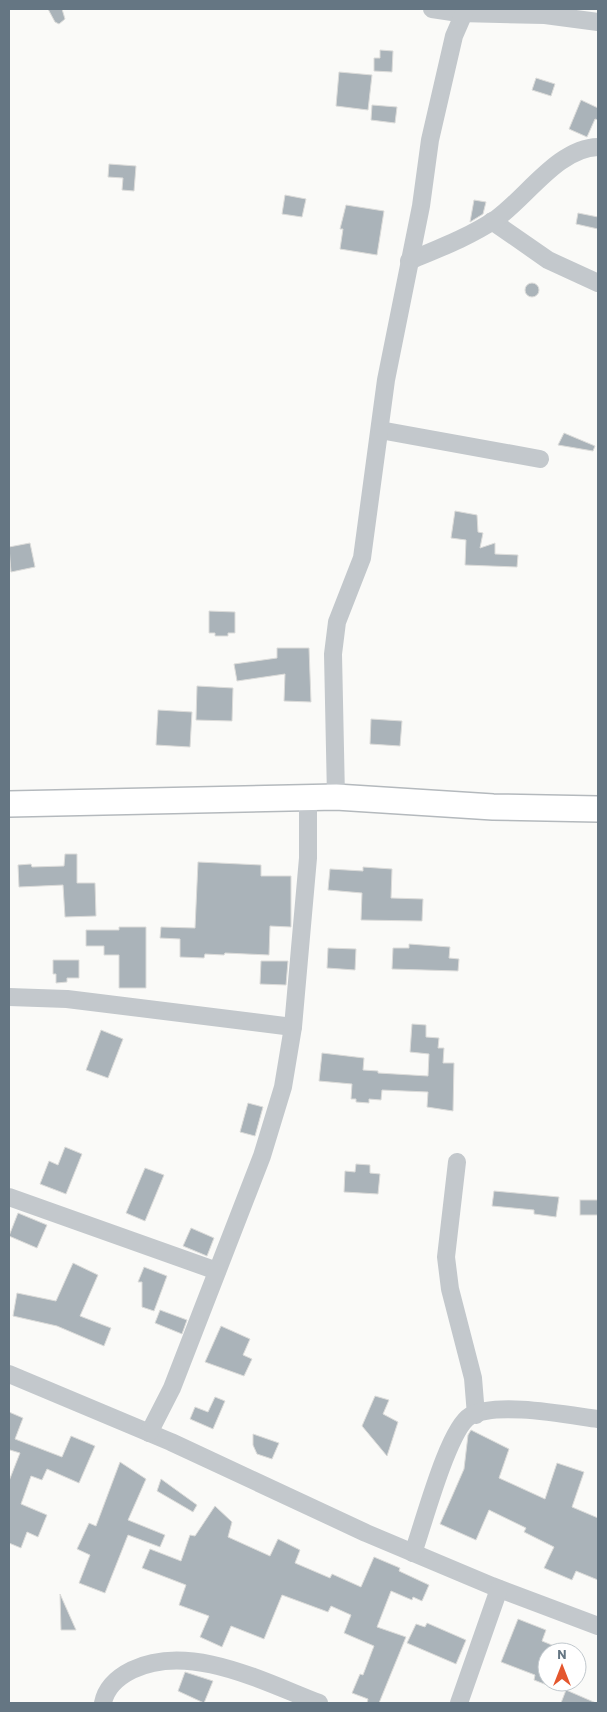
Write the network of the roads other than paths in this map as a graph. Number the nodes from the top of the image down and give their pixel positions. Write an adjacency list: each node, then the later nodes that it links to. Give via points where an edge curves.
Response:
1 (432, 9): 2 (street)
2 (464, 13): 3 (street); 6 (street, via 448,57)
3 (597, 18)
4 (598, 147): 5 (street, via 584,147 555,166)
5 (492, 221): 6 (street, via 466,238); 7 (street, via 548,260)
6 (409, 261): 8 (street, via 386,380)
7 (598, 283)
8 (380, 430): 9 (street); 10 (street, via 362,558 338,622 333,654)
9 (540, 458)
10 (336, 797): 11 (highway); 13 (highway, via 493,807)
11 (308, 798): 12 (highway); 15 (street, via 308,858)
12 (9, 804)
13 (598, 809)
14 (9, 997): 15 (street, via 67,998)
15 (293, 1027): 18 (street, via 283,1087 262,1156)
16 (457, 1162): 20 (street, via 446,1257 450,1289 473,1378)
17 (9, 1197): 18 (street)
18 (217, 1271): 22 (street, via 172,1388)
19 (9, 1374): 22 (street)
20 (476, 1414): 21 (street, via 534,1411); 23 (street, via 469,1417 460,1429 444,1459)
21 (598, 1419)
22 (149, 1433): 23 (street)
23 (413, 1553): 24 (street)
24 (500, 1589): 25 (street); 28 (street)
25 (598, 1626)
26 (103, 1703): 27 (street, via 117,1677 148,1662 175,1660 210,1663)
27 (319, 1703)
28 (459, 1703)

